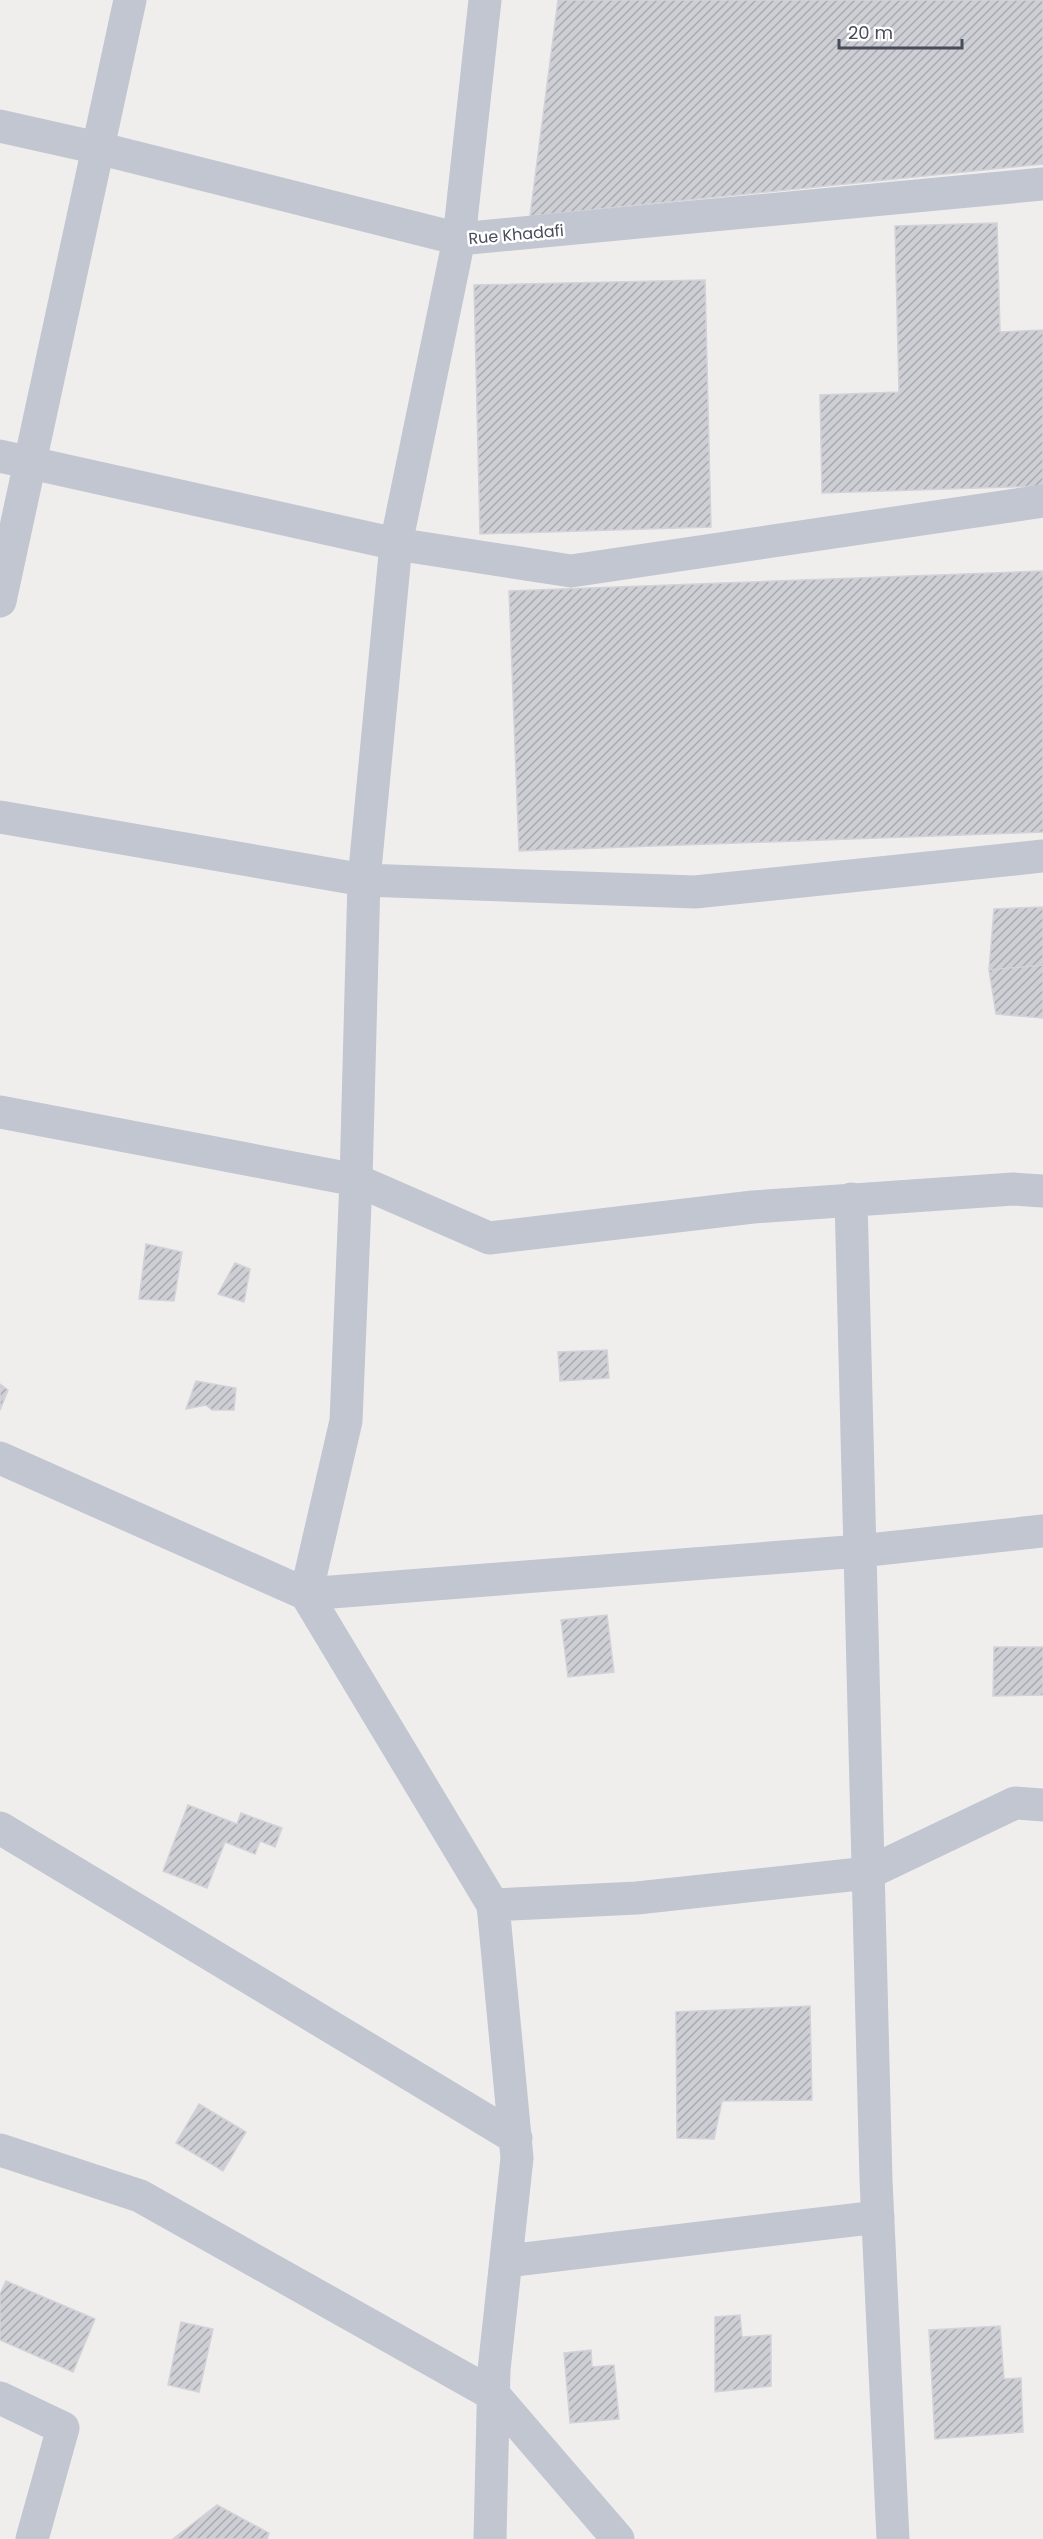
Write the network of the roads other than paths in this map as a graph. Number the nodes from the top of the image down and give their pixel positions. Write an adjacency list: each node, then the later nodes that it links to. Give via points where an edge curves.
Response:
1 (130, 0): 4 (street)
2 (484, 0): 6 (street)
3 (0, 126): 4 (street, Rue Khadafi)
4 (98, 148): 6 (street, Rue Khadafi); 7 (street)
5 (1043, 184): 6 (street, Rue Khadafi)
6 (459, 239): 9 (street)
7 (15, 460): 9 (street); 10 (street)
8 (1043, 501): 9 (street, via 572,571)
9 (396, 544): 13 (street)
10 (0, 601)
11 (0, 817): 13 (street)
12 (1043, 856): 13 (street, via 695,892)
13 (364, 880): 15 (street)
14 (0, 1112): 15 (street)
15 (356, 1180): 17 (street, via 489,1238); 21 (street, via 346,1421)
16 (1043, 1191): 17 (street, via 1013,1189)
17 (851, 1199): 20 (street)
18 (0, 1458): 21 (street)
19 (1043, 1531): 20 (street)
20 (860, 1551): 21 (street); 24 (street)
21 (306, 1594): 25 (street)
22 (1043, 1805): 24 (street, via 1015,1803)
23 (0, 1828): 26 (street)
24 (868, 1873): 25 (street, via 637,1898); 28 (street)
25 (493, 1905): 26 (street)
26 (516, 2138): 29 (street, via 518,2158)
27 (0, 2150): 30 (street, via 140,2196)
28 (878, 2217): 29 (street); 35 (street)
29 (506, 2261): 30 (street)
30 (494, 2395): 33 (street); 34 (street)
31 (0, 2398): 32 (street, via 63,2428)
32 (32, 2539)
33 (490, 2539)
34 (618, 2539)
35 (893, 2539)

